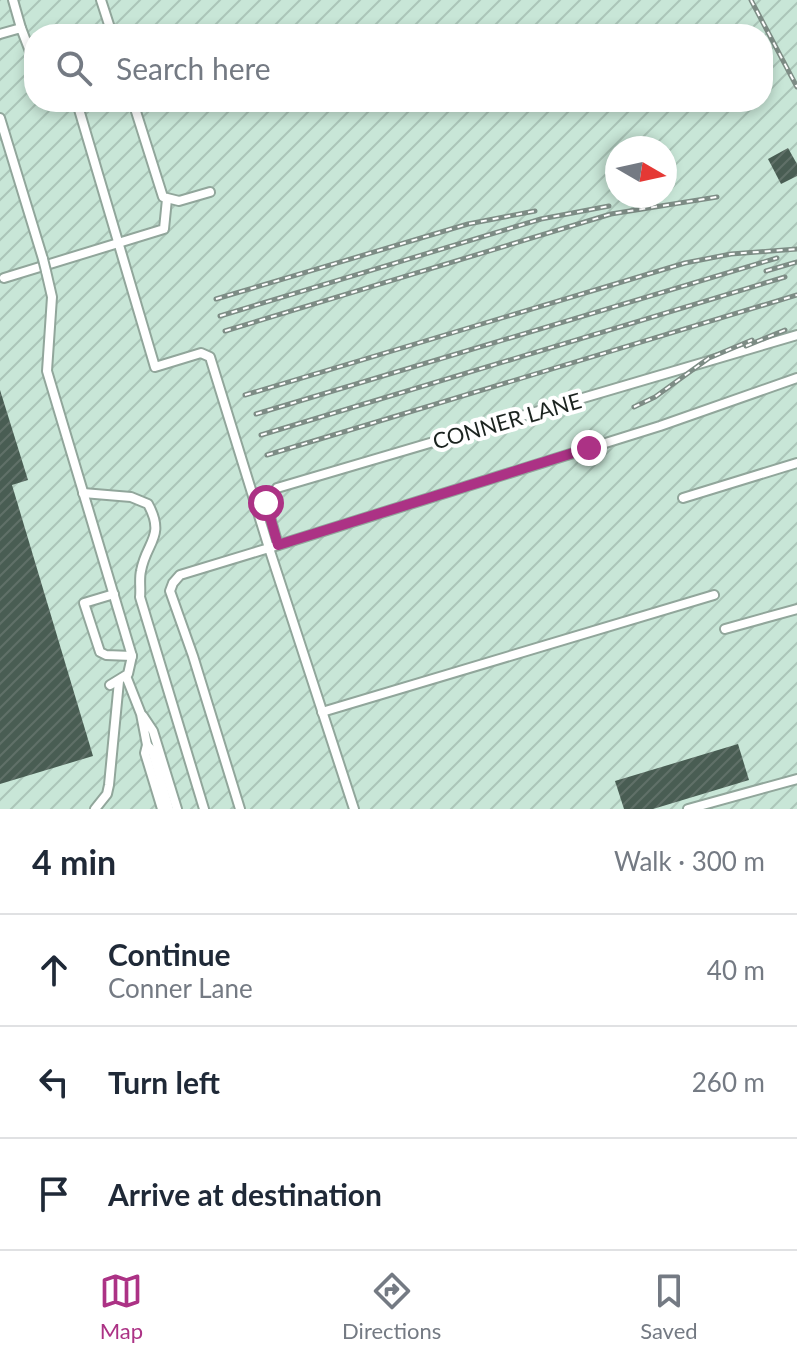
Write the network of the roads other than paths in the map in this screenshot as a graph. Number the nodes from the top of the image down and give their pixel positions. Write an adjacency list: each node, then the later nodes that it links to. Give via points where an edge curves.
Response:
1 (13, 0): 4 (street)
2 (101, 0): 3 (street)
3 (109, 24)
4 (21, 28): 5 (street); 6 (street)
5 (0, 33)
6 (24, 36)
7 (80, 112): 12 (street)
8 (136, 112): 11 (street)
9 (0, 118): 17 (street, bridge, via 52,297 47,371)
10 (210, 192): 11 (street)
11 (167, 199): 12 (street, via 164,229)
12 (118, 243): 13 (street); 19 (street, via 155,367 201,353 210,357)
13 (4, 278)
14 (797, 335): 19 (street, CONNER LANE, via 277,488 266,503)
15 (797, 378): 19 (street)
16 (797, 463): 18 (street)
17 (83, 493): 20 (street); 35 (street, via 131,497 148,504 157,520 141,571 140,597)
18 (683, 498)
19 (273, 547): 27 (street); 36 (street, via 180,575 170,591)
20 (114, 594): 24 (street); 24 (street, via 84,603 100,652)
21 (714, 595): 27 (street)
22 (797, 609): 23 (street)
23 (725, 629)
24 (132, 656): 25 (street)
25 (122, 679): 26 (street); 28 (street); 31 (street, via 109,785)
26 (110, 685)
27 (322, 712): 37 (street)
28 (141, 714): 29 (street); 34 (street, via 153,731)
29 (148, 749): 32 (street); 33 (street)
30 (797, 779): 38 (street)
31 (95, 809)
32 (162, 809)
33 (169, 809)
34 (177, 809)
35 (204, 809)
36 (240, 809)
37 (354, 809)
38 (688, 809)

